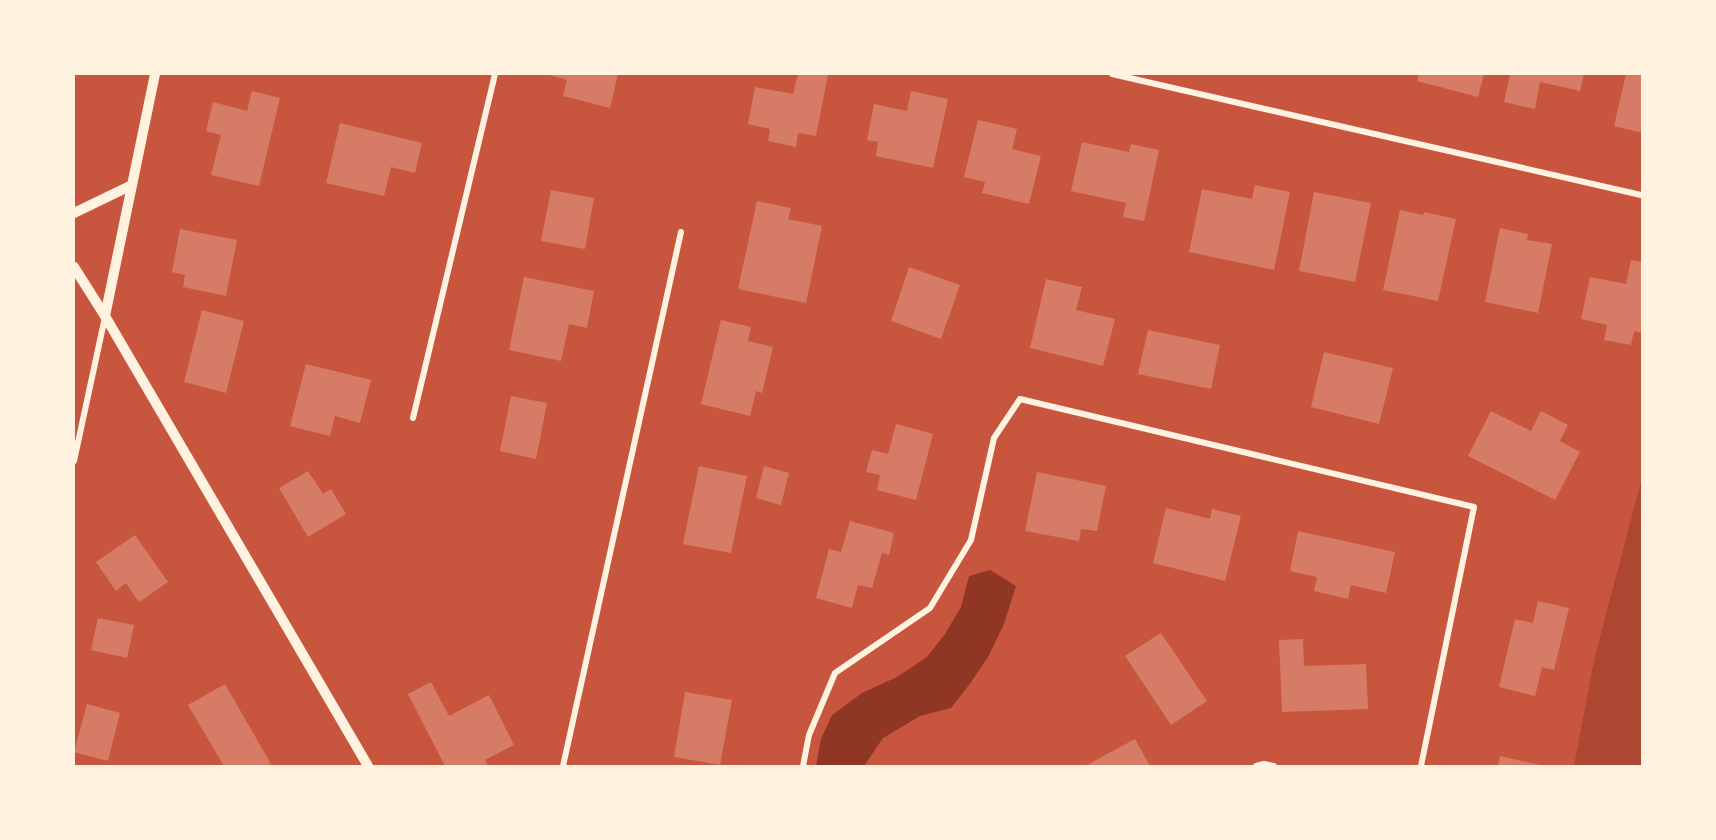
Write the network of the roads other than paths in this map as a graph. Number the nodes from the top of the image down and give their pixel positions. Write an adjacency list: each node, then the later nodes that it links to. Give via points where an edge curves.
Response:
1 (155, 74): 4 (street)
2 (495, 74): 10 (street)
3 (1112, 74): 5 (street)
4 (132, 185): 6 (street); 9 (street)
5 (1641, 195)
6 (74, 213)
7 (681, 232): 13 (street)
8 (74, 267): 9 (street)
9 (105, 316): 11 (street); 12 (street)
10 (413, 418)
11 (74, 461)
12 (364, 764)
13 (563, 766)
14 (803, 766): 17 (street, via 809,735 835,673 930,608 971,540 994,438 1020,399 1474,507)
15 (1256, 766): 16 (street)
16 (1274, 766)
17 (1421, 766)

